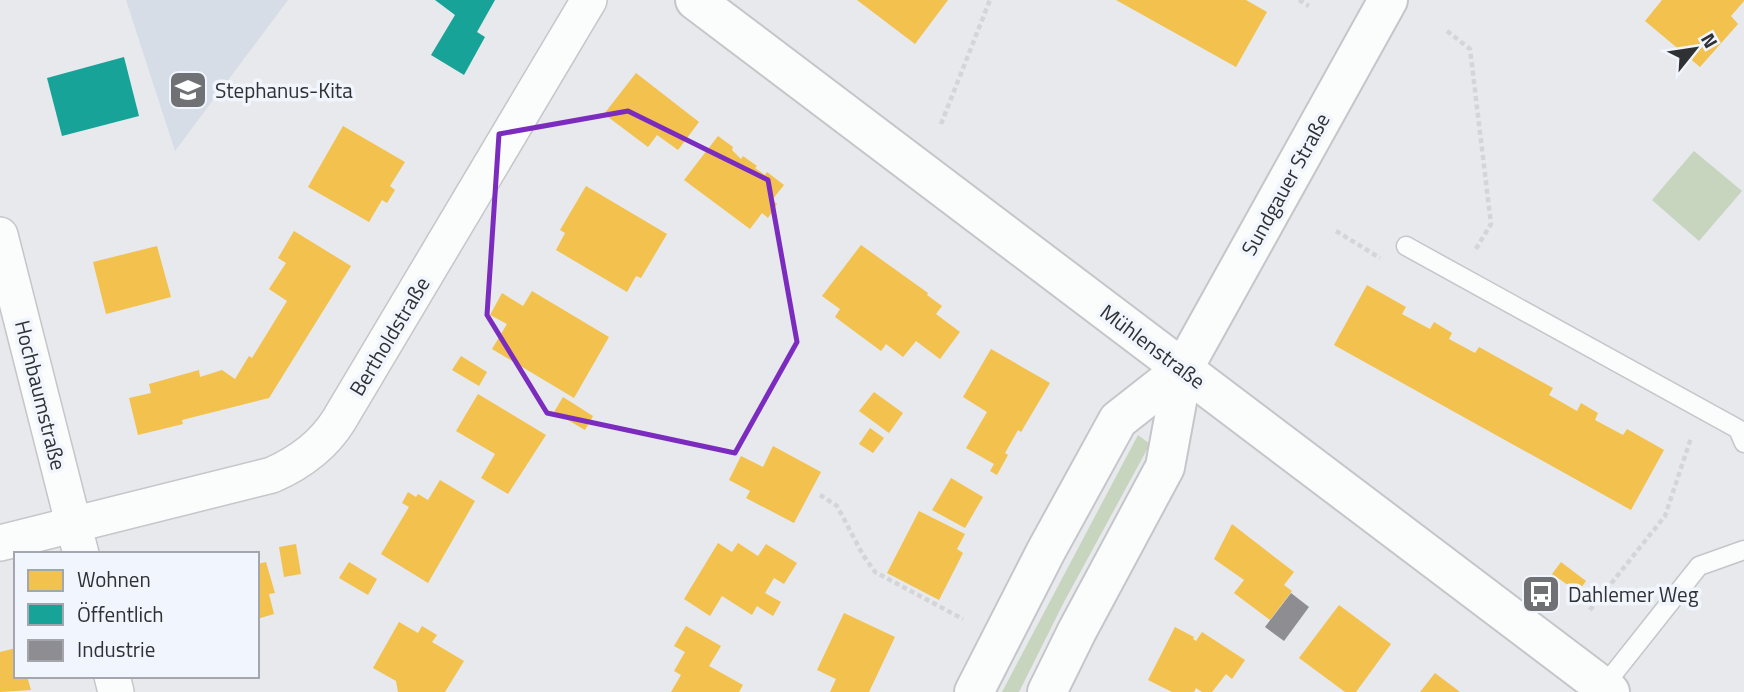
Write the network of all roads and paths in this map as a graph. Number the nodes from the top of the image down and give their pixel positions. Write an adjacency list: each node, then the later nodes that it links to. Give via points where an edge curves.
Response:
1 (589, 0): 18 (street, Bertholdstraße, via 323,441 272,475)
2 (695, 0): 14 (street, Mühlenstraße)
3 (989, 0): 8 (path)
4 (1299, 0): 6 (path)
5 (1388, 0): 14 (street, Sundgauer Straße)
6 (1309, 6)
7 (1447, 31): 13 (path, via 1470,49 1491,224)
8 (941, 124)
9 (1336, 231): 12 (path)
10 (0, 236): 18 (street, Hochbaumstraße)
11 (1406, 246): 13 (lane)
12 (1381, 259)
13 (1460, 275): 16 (lane, via 1738,429)
14 (1183, 369): 23 (street, Mühlenstraße); 24 (street, Sundgauer Straße, via 1118,420); 25 (street, Sundgauer Straße, via 1166,467)
15 (1680, 431): 21 (path, via 1692,438 1665,516)
16 (1744, 443)
17 (820, 495): 22 (path, via 836,506 875,572)
18 (77, 539): 19 (street, Bertholdstraße)
19 (0, 543)
20 (1744, 550): 23 (lane, via 1699,566)
21 (1590, 610)
22 (963, 619)
23 (1607, 689)
24 (974, 692)
25 (1047, 692)

